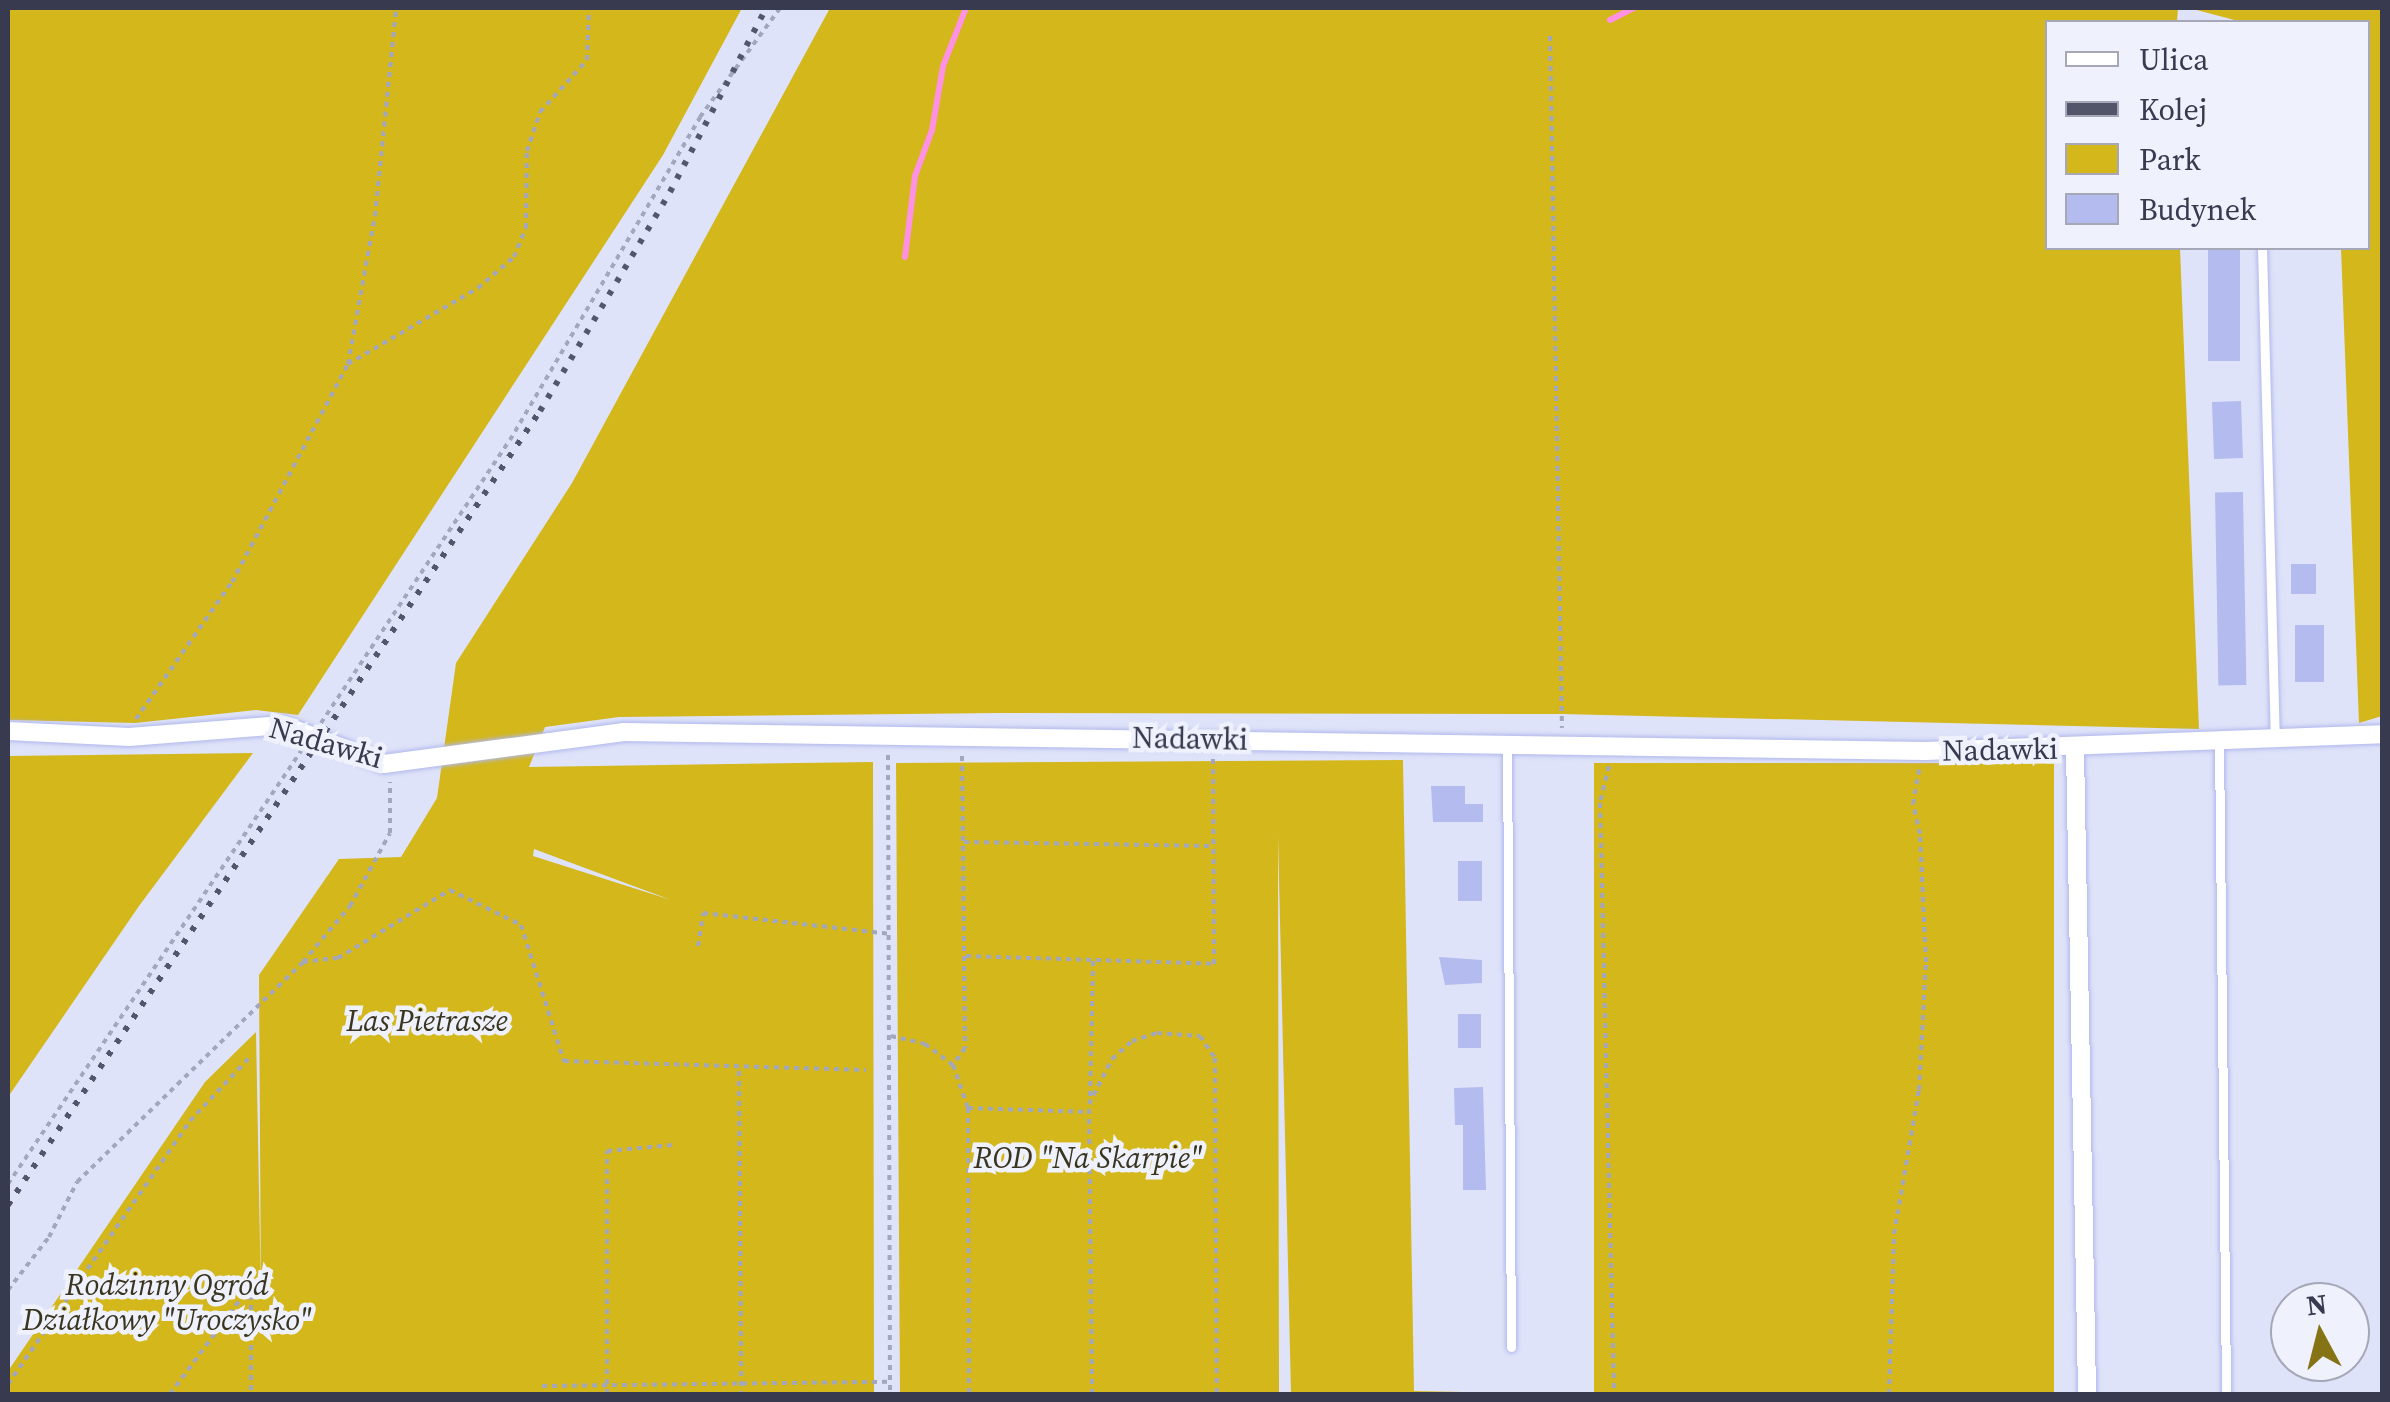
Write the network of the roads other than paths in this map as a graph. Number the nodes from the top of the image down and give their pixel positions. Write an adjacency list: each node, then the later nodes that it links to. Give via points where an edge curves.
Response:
1 (2262, 250): 4 (lane)
2 (8, 731): 5 (street, Nadawki, via 129,736 261,723 384,764 624,732)
3 (2382, 734): 4 (street, Nadawki)
4 (2275, 739): 6 (street, Nadawki)
5 (1507, 742): 7 (street, Nadawki); 8 (lane)
6 (2219, 742): 7 (street, Nadawki); 10 (lane)
7 (2075, 749): 9 (street)
8 (1511, 1347)
9 (2086, 1394)
10 (2226, 1394)

